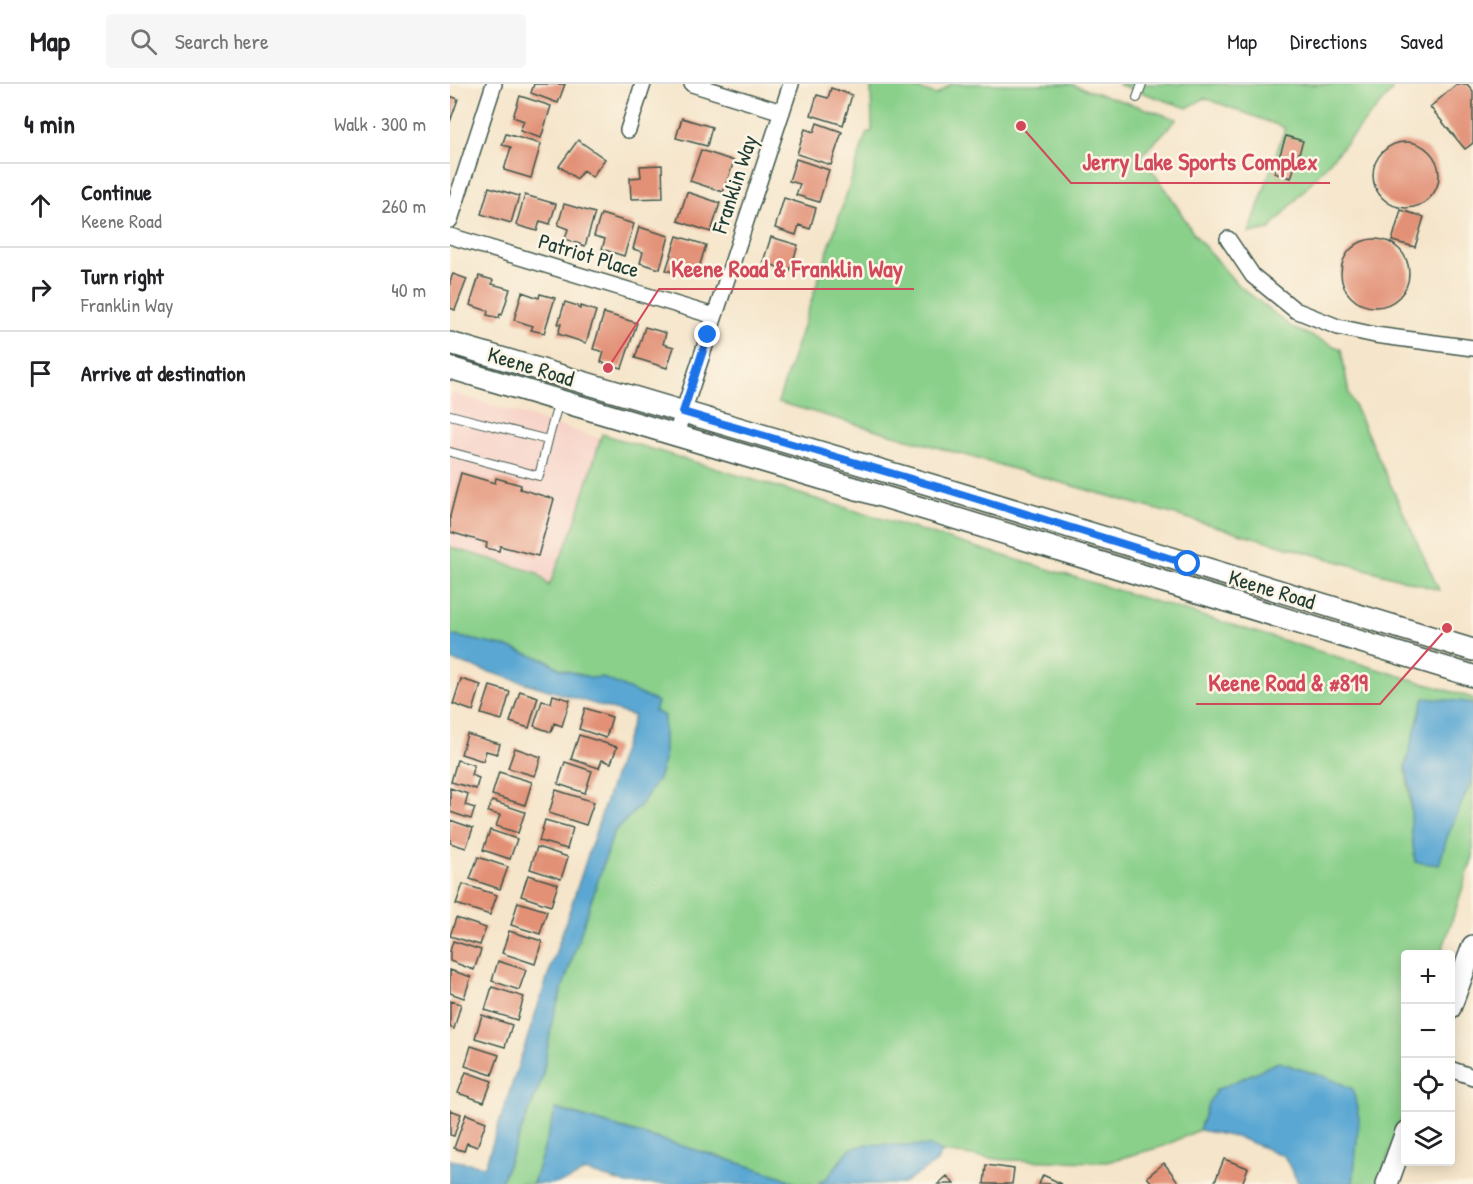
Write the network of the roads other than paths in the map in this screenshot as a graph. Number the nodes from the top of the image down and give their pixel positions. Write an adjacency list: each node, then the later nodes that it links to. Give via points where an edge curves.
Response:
1 (494, 84): 9 (street)
2 (643, 84): 8 (street)
3 (692, 84): 7 (street)
4 (791, 84): 7 (street, Franklin Way)
5 (1142, 84): 6 (lane)
6 (1137, 98)
7 (782, 112): 12 (street, Franklin Way)
8 (627, 130)
9 (450, 220)
10 (450, 236): 12 (street, Patriot Place)
11 (1227, 239): 14 (street, via 1253,276 1295,310 1338,327 1375,335)
12 (714, 316): 17 (street, Franklin Way)
13 (450, 343): 17 (main road, Keene Road)
14 (1473, 348)
15 (451, 372): 16 (main road, Keene Road)
16 (559, 400): 19 (main road, Keene Road); 20 (lane)
17 (683, 412): 19 (street, Franklin Way); 22 (main road, Keene Road)
18 (450, 415): 20 (lane)
19 (676, 434): 23 (main road, Keene Road)
20 (548, 440): 21 (lane, via 539,476)
21 (450, 452)
22 (1473, 650)
23 (1473, 676)
24 (1473, 946): 25 (main road)
25 (1451, 1004)
26 (1455, 1072): 27 (street)
27 (1473, 1077)
28 (1401, 1146): 29 (main road)
29 (1387, 1184)

